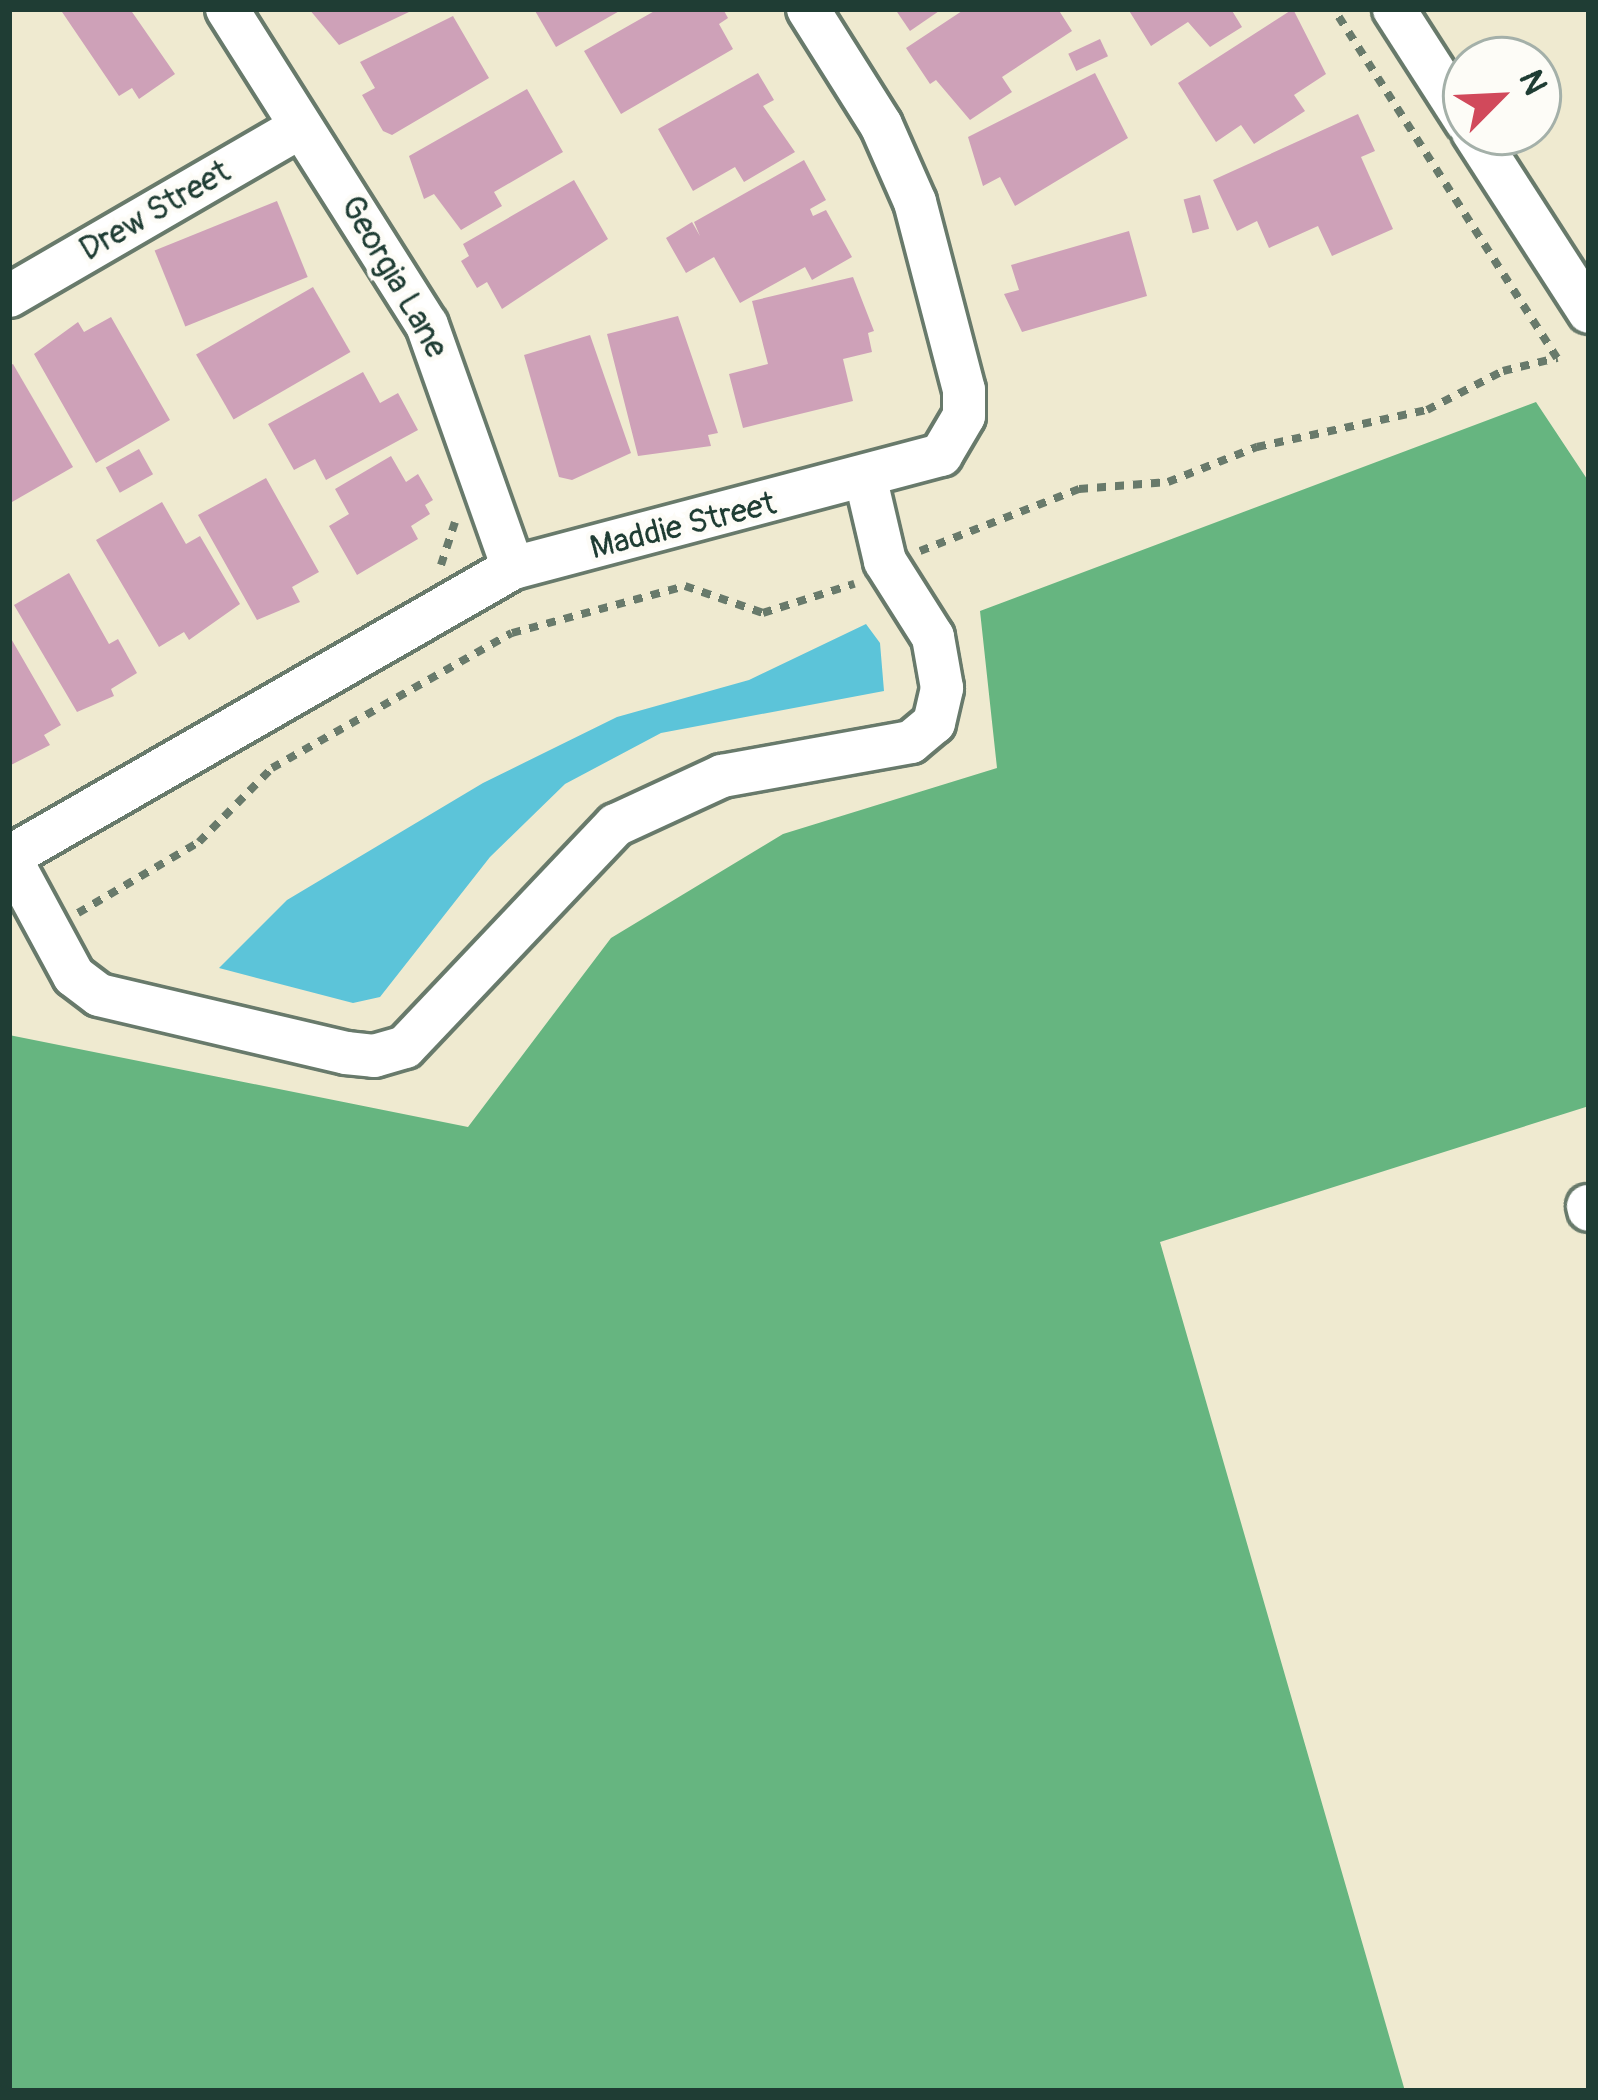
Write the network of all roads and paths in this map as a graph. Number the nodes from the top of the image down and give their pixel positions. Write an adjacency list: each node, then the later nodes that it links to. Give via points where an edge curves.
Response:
1 (227, 9): 6 (street, Georgia Lane)
2 (808, 9): 10 (street, Maddie Street, via 880,125 915,202 964,390 964,416 941,455)
3 (1334, 9): 11 (path, via 1557,358 1503,370 1427,410 1258,446 1168,482 1079,489)
4 (1394, 9): 5 (street)
5 (1442, 84)
6 (301, 127): 8 (street, Drew Street); 12 (street, Georgia Lane, via 446,363)
7 (1488, 156): 9 (street)
8 (9, 296)
9 (1589, 312)
10 (866, 480): 11 (street); 12 (street, Maddie Street)
11 (885, 561): 14 (path, via 844,592 763,613 685,586 512,633 272,768 199,842); 14 (street, via 933,637 942,688 934,723 911,742 722,776 616,825 405,1047 346,1053 100,995 74,976)
12 (513, 568): 13 (street, Maddie Street)
13 (9, 857): 14 (street)
14 (50, 930)

